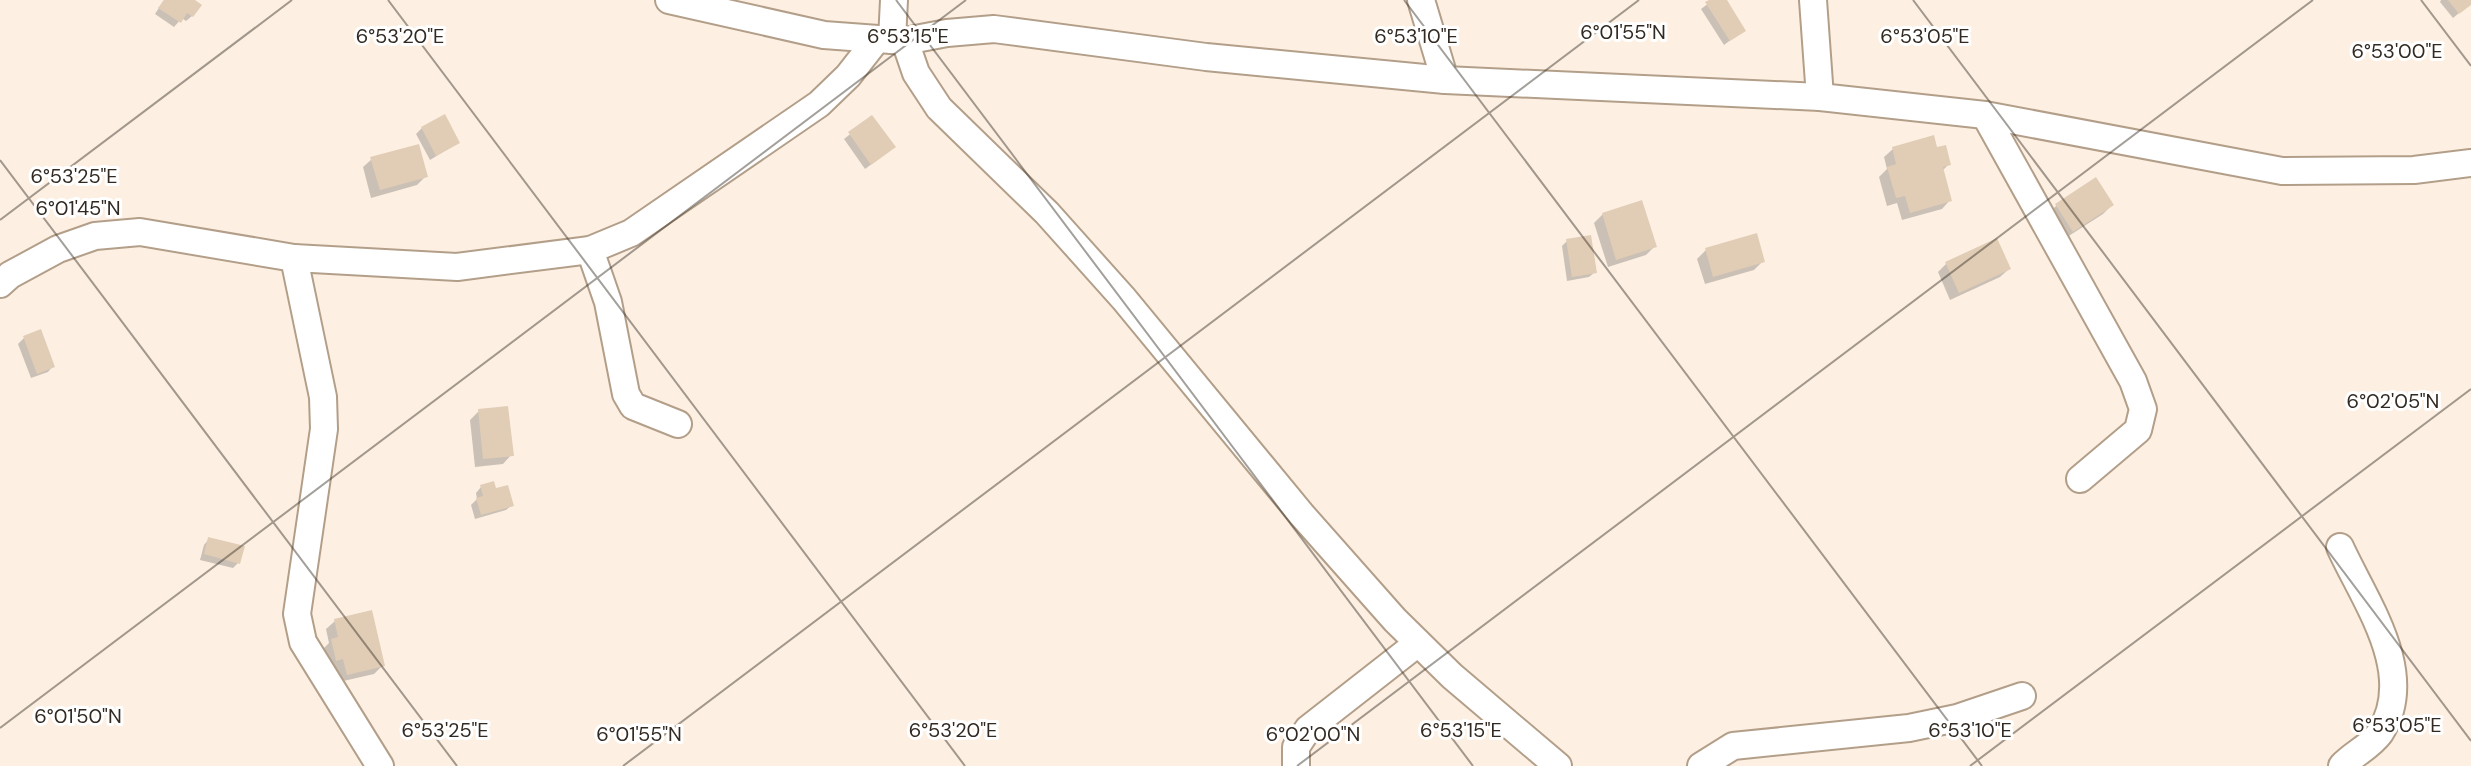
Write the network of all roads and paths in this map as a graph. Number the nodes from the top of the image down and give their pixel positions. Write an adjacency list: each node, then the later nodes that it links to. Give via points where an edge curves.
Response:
1 (669, 0): 5 (street)
2 (894, 0): 6 (street)
3 (1421, 0): 8 (street)
4 (1813, 0): 9 (street)
5 (824, 35): 6 (street); 7 (street)
6 (891, 40): 7 (street); 8 (street, via 994,29 1206,57); 18 (street, via 939,108 1057,223 1302,515)
7 (848, 76): 12 (street, via 819,104 631,233)
8 (1445, 80): 9 (street)
9 (1820, 97): 10 (street)
10 (1985, 115): 11 (street, via 2282,171 2414,170); 16 (street, via 2133,381 2143,409 2138,430)
11 (2471, 163)
12 (590, 250): 13 (street, via 457,267); 15 (street, via 608,302 626,394 633,406)
13 (294, 258): 14 (street, via 140,232 95,236 58,249); 20 (street, via 323,397 324,429 297,614 303,642)
14 (0, 284)
15 (678, 424)
16 (2080, 479)
17 (2340, 547): 24 (street, via 2394,668 2391,706 2380,733)
18 (1418, 643): 21 (street, via 1308,729 1296,747); 22 (street)
19 (2022, 696): 23 (street, via 1909,728 1733,746)
20 (380, 766)
21 (1296, 766)
22 (1558, 766)
23 (1701, 766)
24 (2342, 766)

